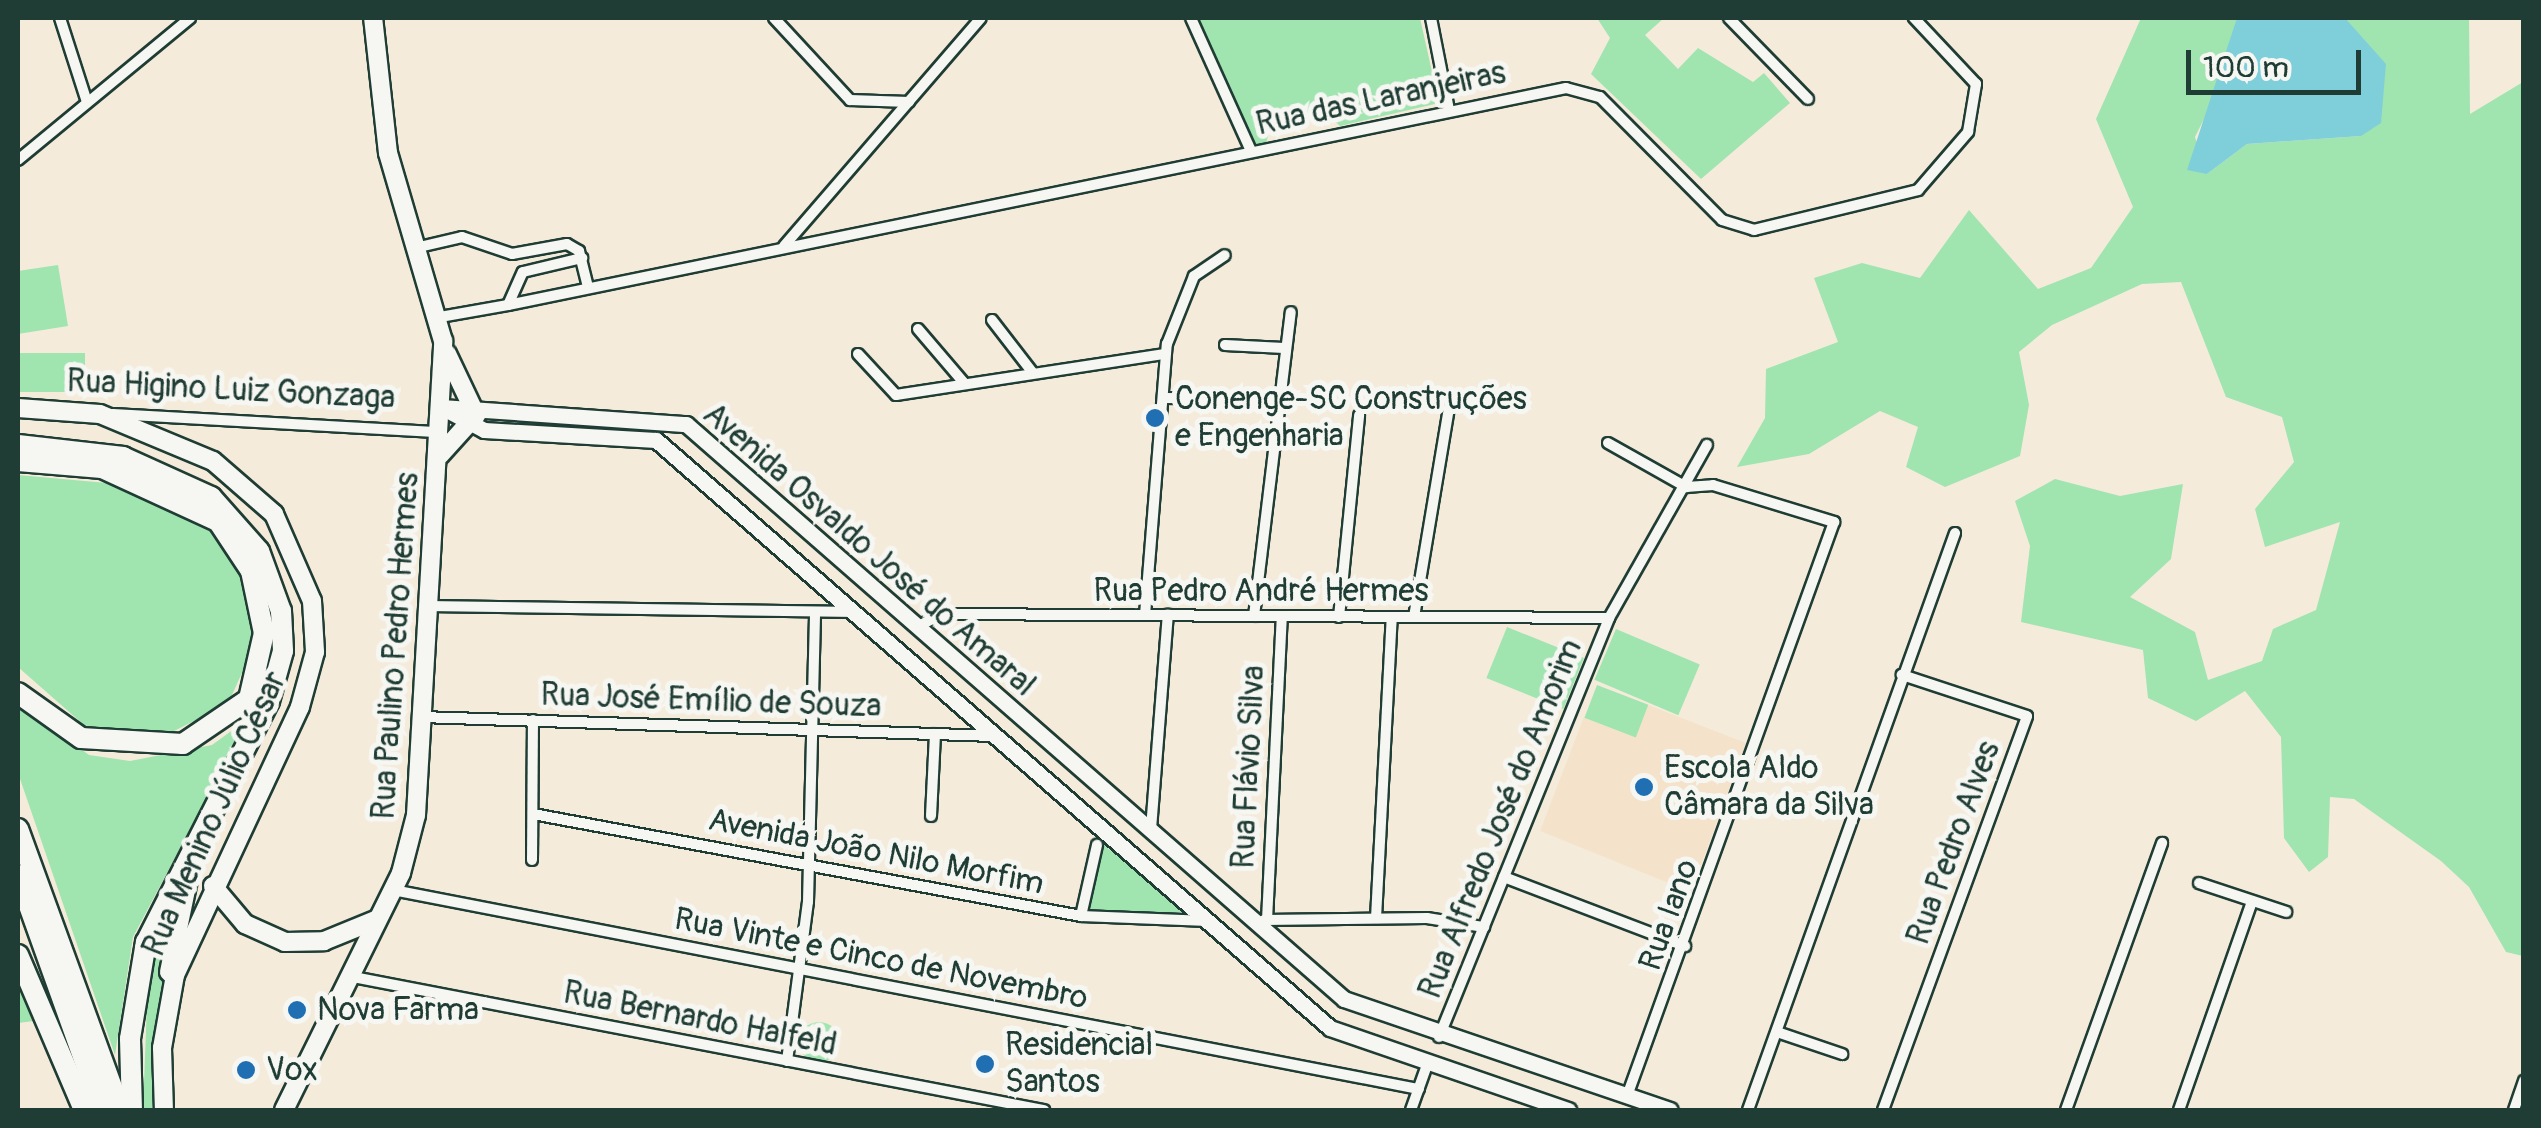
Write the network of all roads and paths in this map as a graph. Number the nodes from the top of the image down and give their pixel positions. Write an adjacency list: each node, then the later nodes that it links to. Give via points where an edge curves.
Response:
1 (60, 18): 12 (street)
2 (190, 18): 10 (street)
3 (374, 18): 19 (main road, via 384,134)
4 (774, 18): 13 (street, via 850,100)
5 (981, 18): 13 (street)
6 (1191, 18): 15 (street)
7 (1431, 18): 14 (street)
8 (1729, 18): 11 (street)
9 (1914, 18): 14 (street, Rua das Laranjeiras, via 1976,84 1968,132 1934,177 1902,198 1754,230 1722,220 1584,90)
10 (178, 22): 12 (street)
11 (1808, 99)
12 (88, 102): 16 (street)
13 (909, 102): 18 (street)
14 (1449, 110): 15 (street, Rua das Laranjeiras)
15 (1251, 151): 18 (street, Rua das Laranjeiras)
16 (18, 160)
17 (543, 247): 20 (street); 22 (street, via 567,244); 23 (street)
18 (783, 247): 25 (street, Rua das Laranjeiras)
19 (412, 248): 20 (street, via 472,238); 28 (main road)
20 (512, 254): 24 (street)
21 (1224, 255): 35 (street, via 1194,276)
22 (582, 258): 23 (street); 25 (street)
23 (545, 263): 24 (street)
24 (518, 277): 26 (street)
25 (588, 287): 26 (street, Rua das Laranjeiras)
26 (508, 304): 28 (street, Rua das Laranjeiras)
27 (1291, 312): 33 (street)
28 (440, 317): 31 (main road)
29 (992, 320): 36 (street)
30 (918, 329): 37 (street)
31 (443, 342): 40 (main road); 41 (main road, Rua Paulino Pedro Hermes)
32 (1225, 345): 33 (street)
33 (1284, 348): 39 (street)
34 (858, 354): 37 (street, via 896,395)
35 (1165, 354): 36 (street); 38 (street)
36 (1033, 374): 37 (street)
37 (965, 384)
38 (1164, 398): 39 (street); 58 (street)
39 (1278, 399): 60 (street)
40 (474, 403): 41 (main road, Avenida Osvaldo José do Amaral); 46 (main road, Rua Paulino Pedro Hermes); 66 (main road, Avenida Osvaldo José do Amaral, via 527,418 673,418)
41 (441, 407): 46 (main road); 47 (main road, Rua Paulino Pedro Hermes)
42 (1449, 407): 64 (street)
43 (18, 408): 44 (main road, Rua Higino Luiz Gonzaga)
44 (100, 414): 47 (street, Rua Higino Luiz Gonzaga); 89 (main road, Rua Menino Júlio César, via 235,476 288,534 310,588 315,652 300,707)
45 (1359, 416): 62 (street)
46 (468, 427): 51 (main road, Rua Paulino Pedro Hermes); 57 (main road, Avenida Osvaldo José do Amaral, via 656,440)
47 (442, 432): 51 (main road, Rua Paulino Pedro Hermes)
48 (1608, 443): 53 (street)
49 (18, 445): 81 (highway, via 72,447 172,475 210,497 259,551 281,611 279,674)
50 (1707, 445): 53 (street, Rua Alfredo José do Amorim)
51 (440, 456): 55 (main road, Rua Paulino Pedro Hermes)
52 (18, 461): 70 (highway, via 102,468 218,522 251,572 264,633 249,699 212,733 183,744 81,738)
53 (1686, 487): 65 (street, Rua Alfredo José do Amorim); 100 (street, Rua Iano, via 1713,485 1834,522)
54 (1955, 533): 68 (street)
55 (427, 606): 56 (street); 72 (main road, Rua Paulino Pedro Hermes)
56 (815, 612): 57 (street); 74 (street)
57 (857, 612): 67 (main road, Avenida Osvaldo José do Amaral)
58 (1145, 615): 59 (street, Rua Pedro André Hermes); 66 (street, Rua Pedro André Hermes, via 941,614)
59 (1168, 616): 60 (street, Rua Pedro André Hermes); 80 (street)
60 (1254, 616): 61 (street, Rua Pedro André Hermes)
61 (1282, 616): 62 (street, Rua Pedro André Hermes); 96 (street, Rua Flávio Silva)
62 (1339, 617): 63 (street, Rua Pedro André Hermes)
63 (1392, 617): 64 (street, Rua Pedro André Hermes); 94 (street)
64 (1414, 617): 65 (street, Rua Pedro André Hermes)
65 (1609, 618): 87 (street, Rua Alfredo José do Amorim)
66 (917, 627): 67 (main road); 69 (main road, Avenida Osvaldo José do Amaral)
67 (889, 640): 71 (main road, Avenida Osvaldo José do Amaral)
68 (1902, 675): 106 (street); 129 (street, Rua Pedro Alves, via 2027,716)
69 (985, 688): 71 (main road, via 968,690); 80 (main road, Avenida Osvaldo José do Amaral)
70 (18, 693)
71 (966, 708): 76 (main road, Avenida Osvaldo José do Amaral)
72 (421, 717): 73 (street, Rua José Emílio de Souza); 90 (main road, Rua Paulino Pedro Hermes, via 414,830)
73 (534, 720): 74 (street, Rua José Emílio de Souza); 77 (street)
74 (812, 727): 75 (street, Rua José Emílio de Souza); 85 (street)
75 (935, 734): 76 (street, Rua José Emílio de Souza); 78 (street)
76 (999, 736): 97 (main road, Avenida Osvaldo José do Amaral)
77 (533, 814): 84 (street); 85 (street, Avenida João Nilo Morfim)
78 (931, 816)
79 (18, 829): 118 (highway)
80 (1151, 829): 96 (main road, Avenida Osvaldo José do Amaral)
81 (200, 839): 105 (main road, via 172,934); 119 (highway, via 138,972)
82 (2162, 842): 130 (street)
83 (1096, 845): 93 (street)
84 (532, 860)
85 (808, 864): 93 (street, Avenida João Nilo Morfim); 103 (street)
86 (18, 875): 117 (highway)
87 (1504, 877): 98 (street, Rua Alfredo José do Amorim); 100 (street)
88 (2200, 883): 91 (street)
89 (212, 886): 99 (main road, via 260,934); 105 (main road, Rua Menino Júlio César)
90 (393, 890): 95 (main road, Rua Paulino Pedro Hermes); 103 (street, Rua Vinte e Cinco de Novembro)
91 (2252, 901): 92 (street); 131 (street)
92 (2286, 912)
93 (1081, 916): 97 (street, Avenida João Nilo Morfim)
94 (1376, 918): 96 (street); 98 (street)
95 (378, 919): 99 (main road); 102 (main road, Rua Paulino Pedro Hermes)
96 (1260, 920): 107 (main road, Avenida Osvaldo José do Amaral, via 1344,1000)
97 (1212, 921): 110 (main road, Avenida Osvaldo José do Amaral, via 1343,1036)
98 (1484, 927): 107 (street, Rua Alfredo José do Amorim)
99 (324, 941): 102 (main road)
100 (1685, 946): 114 (street, Rua Iano)
101 (18, 955): 111 (highway)
102 (358, 956): 104 (main road, Rua Paulino Pedro Hermes)
103 (800, 969): 109 (street); 113 (street, Rua Vinte e Cinco de Novembro)
104 (346, 976): 109 (street, Rua Bernardo Halfeld); 121 (main road, Rua Paulino Pedro Hermes)
105 (167, 1008): 120 (main road, Rua Menino Júlio César)
106 (1776, 1032): 108 (street); 128 (street)
107 (1439, 1038): 114 (main road, Avenida Osvaldo José do Amaral)
108 (1842, 1054)
109 (786, 1061): 122 (street, Rua Bernardo Halfeld)
110 (1427, 1065): 113 (street); 124 (main road, Avenida Osvaldo José do Amaral)
111 (60, 1069): 115 (main road); 116 (highway)
112 (2524, 1080): 132 (street)
113 (1419, 1089): 123 (street)
114 (1626, 1096): 125 (main road); 126 (main road); 127 (main road, Avenida Osvaldo José do Amaral)
115 (75, 1110)
116 (84, 1110)
117 (102, 1110)
118 (120, 1110)
119 (132, 1110)
120 (164, 1110)
121 (284, 1110)
122 (1044, 1110)
123 (1412, 1110)
124 (1568, 1110)
125 (1609, 1110)
126 (1637, 1110)
127 (1670, 1110)
128 (1748, 1110)
129 (1882, 1110)
130 (2066, 1110)
131 (2178, 1110)
132 (2514, 1110)

